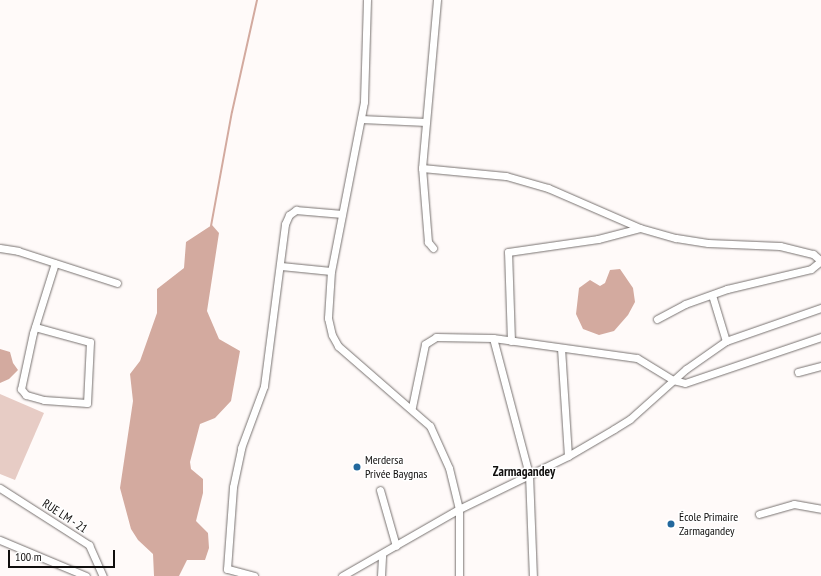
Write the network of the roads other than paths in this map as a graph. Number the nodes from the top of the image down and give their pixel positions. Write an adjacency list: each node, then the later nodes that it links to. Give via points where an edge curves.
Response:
1 (367, 0): 3 (street)
2 (437, 0): 4 (street)
3 (362, 120): 4 (street); 6 (street)
4 (426, 122): 5 (street)
5 (422, 168): 7 (street, via 506,176 548,188); 9 (street, via 428,242)
6 (342, 214): 12 (street, via 309,209 292,212 285,224); 13 (street)
7 (640, 228): 10 (street, via 689,241 786,248 813,254); 22 (street, via 598,239 508,252)
8 (0, 248): 11 (street)
9 (433, 248)
10 (821, 261): 15 (street, via 811,269)
11 (55, 263): 14 (street); 18 (street)
12 (281, 266): 13 (street); 40 (street, via 264,386 241,448 233,487 227,569)
13 (331, 271): 27 (street, via 328,318 338,346 378,382)
14 (117, 283)
15 (712, 295): 17 (street, via 685,304); 21 (street)
16 (821, 308): 21 (street)
17 (657, 319)
18 (35, 327): 18 (street, via 22,386 23,393 44,400 87,403 90,342)
19 (821, 337): 26 (street, via 691,381)
20 (493, 338): 22 (street); 27 (street, via 442,336 428,341 425,344); 29 (street)
21 (726, 340): 26 (street)
22 (511, 341): 23 (street)
23 (562, 348): 26 (street, via 637,358); 28 (street)
24 (821, 366): 25 (street)
25 (798, 372)
26 (673, 380): 28 (street, via 630,419)
27 (412, 407): 32 (street, via 430,426 442,448)
28 (568, 456): 29 (street)
29 (529, 474): 32 (street); 44 (street)
30 (0, 488): 39 (street, RUE LM - 21, via 89,545)
31 (380, 490): 36 (street)
32 (459, 509): 36 (street); 43 (street)
33 (821, 509): 34 (street, via 794,504)
34 (758, 514)
35 (0, 540): 38 (street)
36 (396, 546): 37 (street)
37 (382, 554): 41 (street); 42 (street)
38 (86, 576)
39 (103, 576)
40 (254, 576)
41 (342, 576)
42 (381, 576)
43 (459, 576)
44 (533, 576)

